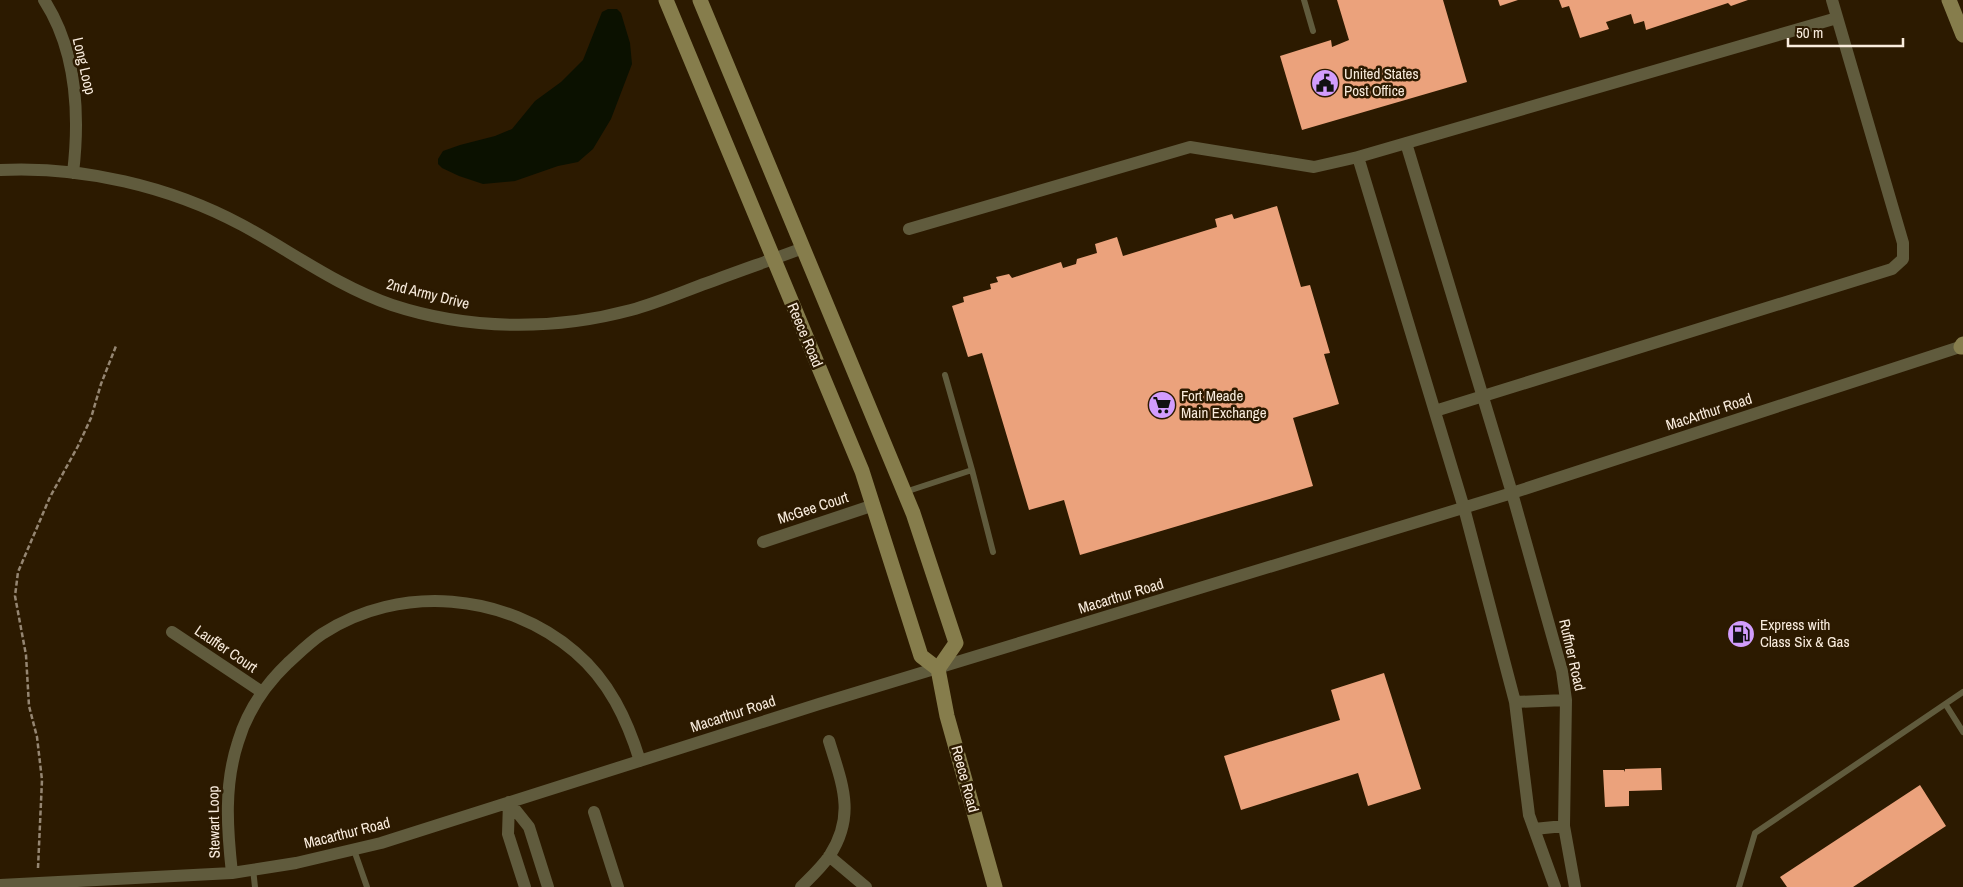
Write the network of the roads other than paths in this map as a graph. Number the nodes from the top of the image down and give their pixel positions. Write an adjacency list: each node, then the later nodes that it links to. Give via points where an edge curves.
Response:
1 (666, 0): 16 (street, Reece Road)
2 (700, 0): 15 (street, Reece Road)
3 (1304, 0): 8 (lane)
4 (1832, 0): 7 (street)
5 (1949, 0): 9 (street)
6 (48, 2): 13 (street, Long Loop, via 68,58 75,89 77,122)
7 (1837, 18): 10 (street); 19 (street, via 1903,243 1903,259 1892,269)
8 (1313, 31)
9 (1963, 35)
10 (1406, 143): 11 (street); 19 (street, Ruffner Road)
11 (1358, 157): 14 (street, via 1314,167 1190,148); 20 (street)
12 (0, 170): 13 (street, 2nd Army Drive)
13 (73, 173): 16 (street, 2nd Army Drive, via 159,191 215,212 340,283 392,305 453,320 540,325 603,317 659,301)
14 (909, 229)
15 (802, 248): 16 (street, 2nd Army Drive); 22 (street, Reece Road)
16 (773, 259): 24 (street, Reece Road)
17 (1962, 346): 23 (street, MacArthur Road)
18 (945, 375): 21 (lane)
19 (1482, 396): 20 (street); 23 (street, Ruffner Road)
20 (1435, 411): 25 (street)
21 (972, 470): 22 (lane); 27 (lane)
22 (904, 493): 29 (street, Reece Road, via 956,643)
23 (1512, 493): 25 (street, MacArthur Road); 32 (street, Ruffner Road, via 1562,671)
24 (874, 505): 26 (street, McGee Court); 29 (street, Reece Road, via 922,656)
25 (1464, 508): 29 (street, Macarthur Road); 33 (street)
26 (763, 542)
27 (993, 552)
28 (172, 632): 30 (street, Lauffer Court)
29 (938, 669): 37 (street, Macarthur Road); 55 (street, Reece Road, via 947,716)
30 (262, 692): 37 (street, Stewart Loop, via 301,650 323,633 350,619 402,604 452,601 476,604 530,623 553,635 576,653 602,680 619,706); 45 (street, Stewart Loop, via 238,740 232,764 227,814)
31 (1963, 692): 34 (lane)
32 (1566, 700): 33 (street); 40 (street, Ruffner Road)
33 (1515, 702): 41 (street, via 1529,815)
34 (1946, 705): 35 (lane); 58 (lane, via 1755,833)
35 (1963, 732)
36 (829, 741): 43 (street, via 845,799 845,817)
37 (640, 761): 38 (street, Macarthur Road)
38 (509, 802): 42 (street, Macarthur Road); 50 (street, via 508,834); 51 (street, via 529,827)
39 (594, 812): 52 (street)
40 (1564, 826): 41 (street); 57 (street, Ruffner Road)
41 (1534, 829): 56 (street)
42 (354, 850): 44 (street, Macarthur Road); 49 (lane)
43 (829, 856): 53 (street); 54 (street)
44 (254, 869): 45 (street, Macarthur Road); 48 (lane)
45 (232, 873): 46 (street, Macarthur Road)
46 (89, 884): 47 (street, Macarthur Road)
47 (0, 885)
48 (255, 887)
49 (367, 887)
50 (525, 887)
51 (548, 887)
52 (618, 887)
53 (801, 887)
54 (866, 887)
55 (994, 887)
56 (1555, 887)
57 (1575, 887)
58 (1739, 887)

